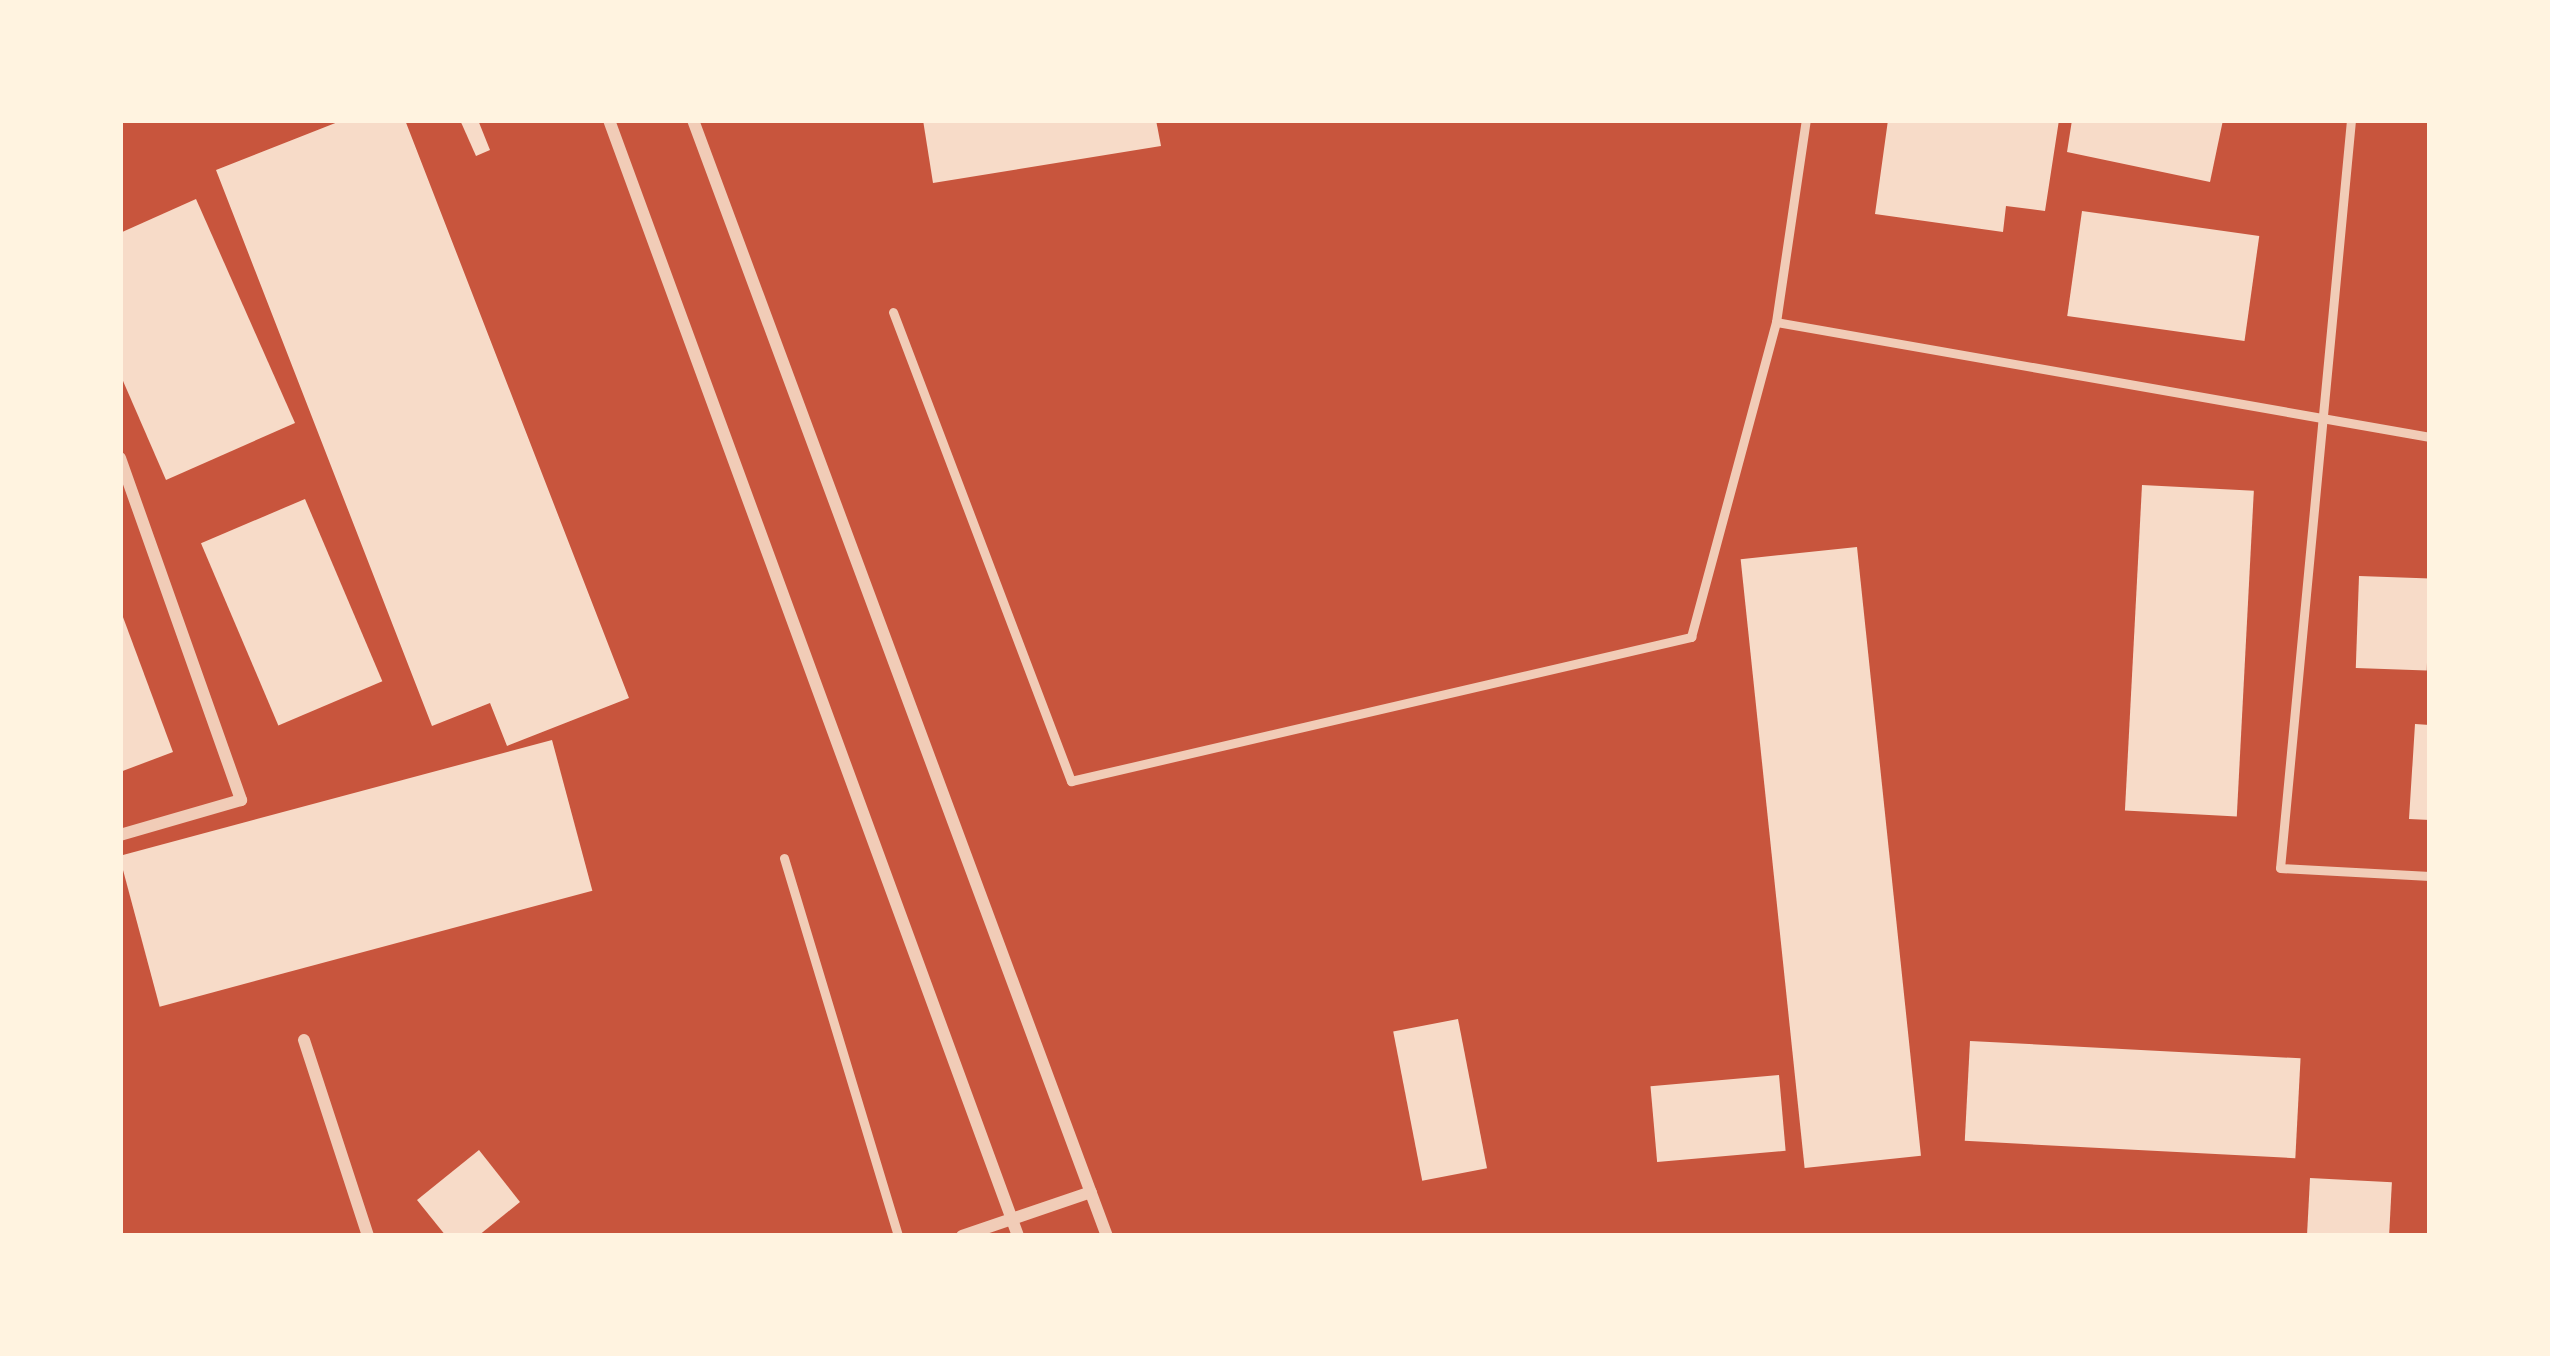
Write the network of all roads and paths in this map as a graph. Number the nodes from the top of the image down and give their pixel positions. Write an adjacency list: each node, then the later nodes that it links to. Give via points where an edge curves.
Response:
1 (609, 120): 15 (street)
2 (693, 120): 14 (street)
3 (1806, 120): 6 (lane)
4 (2351, 120): 7 (lane)
5 (893, 312): 6 (lane, via 1071,781 1691,637)
6 (1776, 322): 7 (lane)
7 (2321, 422): 8 (lane); 12 (lane, via 2280,868)
8 (2430, 437)
9 (120, 458): 10 (street, via 241,800)
10 (120, 835)
11 (784, 858): 17 (lane)
12 (2430, 876)
13 (304, 1040): 16 (street)
14 (1090, 1192): 15 (street); 20 (street)
15 (1013, 1221): 18 (street); 19 (street)
16 (368, 1236)
17 (898, 1236)
18 (962, 1236)
19 (1018, 1236)
20 (1107, 1236)

